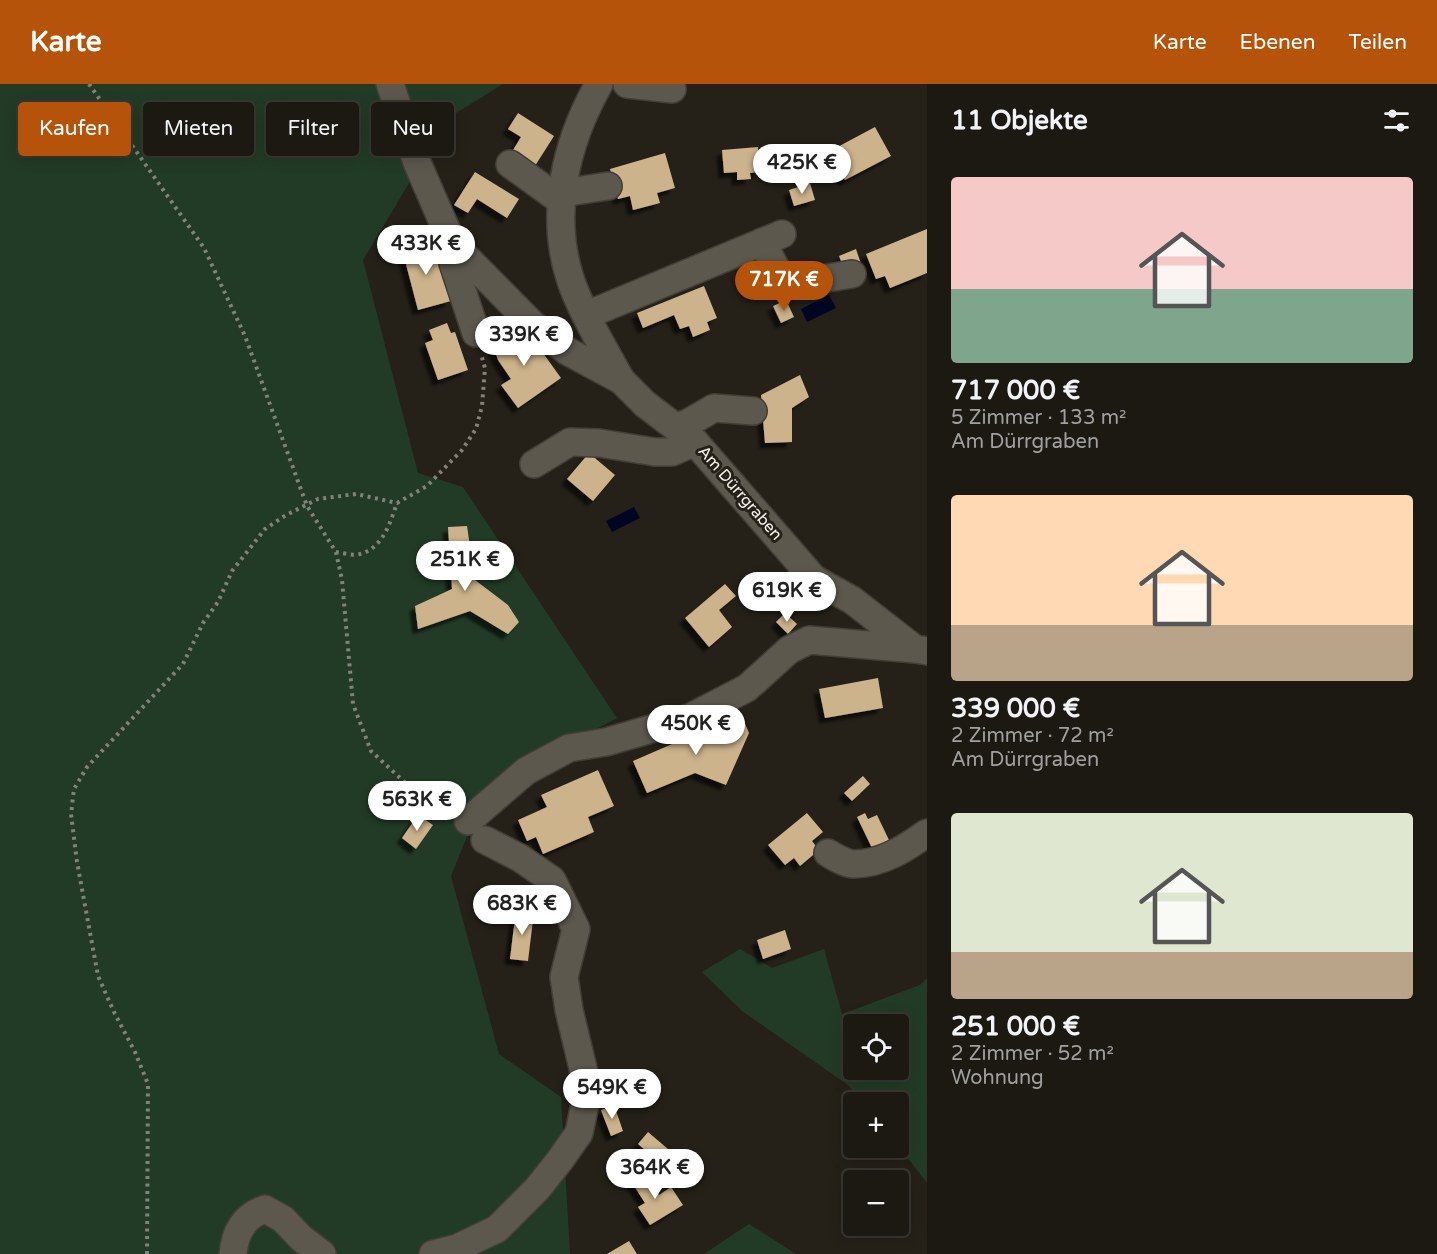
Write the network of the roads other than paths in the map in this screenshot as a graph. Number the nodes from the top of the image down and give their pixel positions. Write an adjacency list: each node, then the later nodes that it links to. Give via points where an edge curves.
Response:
1 (390, 84): 8 (street, Am Dürrgraben, via 416,159)
2 (626, 84): 3 (street); 4 (street)
3 (672, 89)
4 (595, 91): 7 (street, Am Dürrgraben, via 571,144)
5 (510, 164): 7 (street)
6 (608, 186): 7 (street)
7 (561, 197): 10 (street, Am Dürrgraben, via 561,246 570,280)
8 (452, 243): 11 (street, Am Dürrgraben, via 453,263); 12 (street, Am Dürrgraben, via 529,330)
9 (852, 274): 10 (street, via 798,283 778,272 772,238)
10 (587, 315): 12 (street, Am Dürrgraben)
11 (476, 333)
12 (621, 380): 14 (street, Am Dürrgraben, via 645,404)
13 (753, 411): 14 (street, via 714,408 688,423)
14 (686, 434): 15 (street, via 672,452 570,442); 16 (street, Am Dürrgraben, via 814,579 852,600)
15 (534, 464)
16 (921, 650): 22 (street, Am Dürrgraben, via 809,640 789,650 747,688 689,718 606,742 569,748 526,771 469,827 552,880 576,929 564,977 588,1089 579,1133 537,1189 496,1229 458,1248)
17 (927, 835): 18 (street, via 881,860 852,864); 19 (street)
18 (828, 853)
19 (909, 862)
20 (233, 1254): 21 (street, via 238,1231 252,1214 265,1209 284,1219 300,1238)
21 (322, 1254)
22 (433, 1254)

